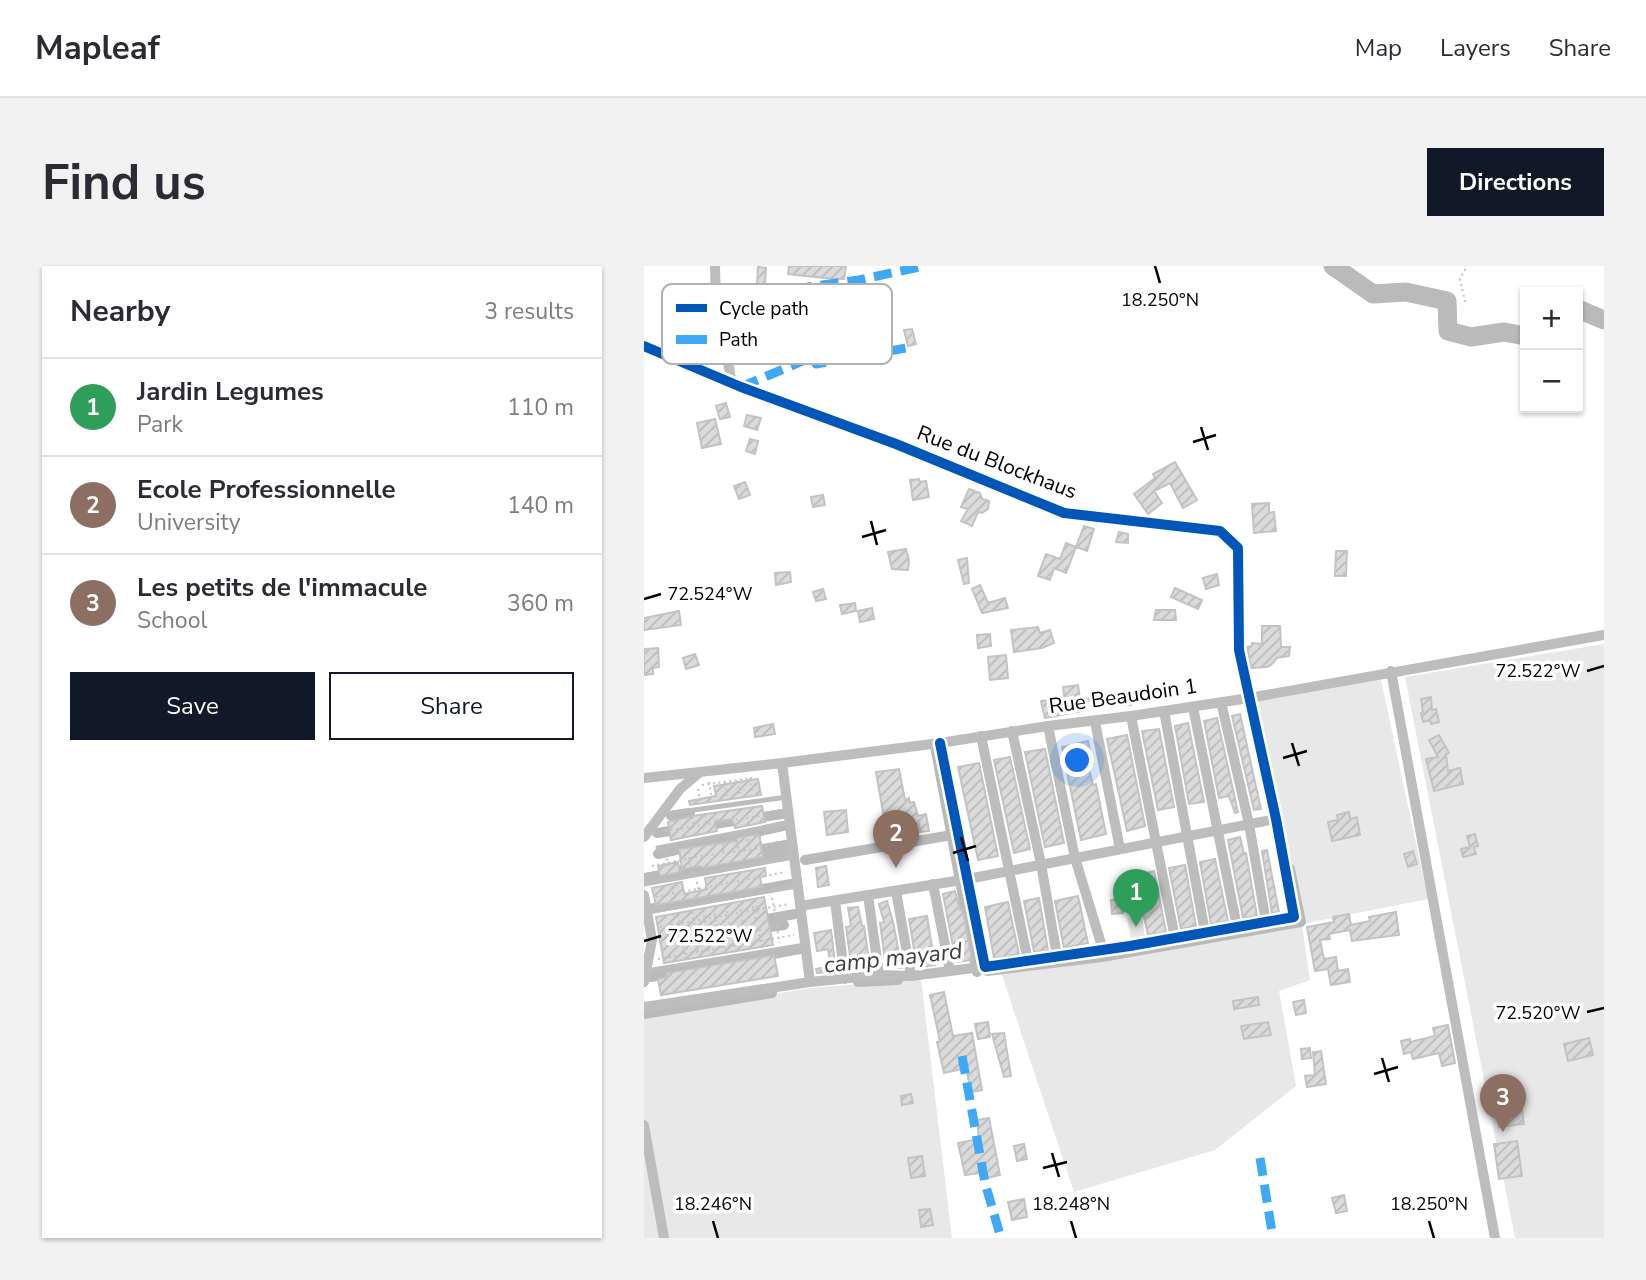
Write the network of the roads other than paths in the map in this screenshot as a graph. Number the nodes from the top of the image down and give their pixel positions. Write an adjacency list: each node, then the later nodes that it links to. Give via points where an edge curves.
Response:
1 (715, 266): 2 (street)
2 (715, 284)
3 (644, 346): 4 (street, Rue du Blockhaus)
4 (662, 354)
5 (687, 364): 7 (street, Rue du Blockhaus)
6 (728, 364): 7 (street)
7 (732, 383): 10 (street, Rue du Blockhaus, via 1064,513 1220,531 1238,548 1238,650)
8 (1604, 635): 9 (street, Rue Beaudoin 1)
9 (1391, 671): 10 (street, Rue Beaudoin 1); 66 (street)
10 (1249, 698): 11 (street, Rue Beaudoin 1); 25 (street, Rue du Blockhaus)
11 (1222, 702): 12 (street, Rue Beaudoin 1); 27 (street)
12 (1193, 707): 13 (street, Rue Beaudoin 1); 28 (street)
13 (1164, 711): 14 (street, Rue Beaudoin 1); 29 (street)
14 (1131, 716): 15 (street, Rue Beaudoin 1); 31 (street)
15 (1095, 722): 16 (street, Rue Beaudoin 1); 33 (street)
16 (1048, 726): 17 (street, Rue Beaudoin 1); 35 (street)
17 (1012, 731): 18 (street, Rue Beaudoin 1); 36 (street)
18 (981, 736): 19 (street, Rue Beaudoin 1); 37 (street)
19 (940, 743): 20 (street, Rue Beaudoin 1); 38 (street)
20 (782, 763): 21 (street, Rue Beaudoin 1); 23 (street)
21 (702, 771): 22 (street, Rue Beaudoin 1); 30 (street, via 680,789)
22 (644, 778)
23 (787, 797): 24 (lane); 26 (street)
24 (672, 813)
25 (1276, 819): 27 (street); 48 (street, Rue du Blockhaus, via 1294,917)
26 (790, 823): 32 (lane); 34 (street)
27 (1249, 824): 28 (street); 48 (street)
28 (1217, 830): 29 (street); 49 (street)
29 (1188, 835): 31 (street); 50 (street)
30 (644, 837)
31 (1158, 842): 33 (street); 51 (street)
32 (658, 848)
33 (1120, 849): 35 (street)
34 (794, 857): 39 (lane, via 683,877 670,875); 41 (street)
35 (1076, 858): 36 (street); 53 (street)
36 (1041, 864): 37 (street); 54 (street)
37 (1009, 871): 38 (street); 55 (street)
38 (963, 879): 40 (street); 56 (street)
39 (644, 884)
40 (933, 884): 42 (street); 58 (street)
41 (797, 886): 46 (street); 47 (lane)
42 (896, 891): 43 (street); 60 (street)
43 (868, 895): 45 (street); 59 (street)
44 (644, 897): 47 (street)
45 (835, 901): 46 (street); 61 (street)
46 (797, 905): 52 (street)
47 (647, 912): 57 (street, via 652,940)
48 (1266, 922): 49 (street)
49 (1237, 927): 50 (street)
50 (1205, 932): 51 (street)
51 (1175, 937): 53 (street)
52 (805, 945): 57 (lane); 62 (street)
53 (1103, 950): 54 (street)
54 (1057, 956): 55 (street)
55 (1027, 961): 56 (street)
56 (980, 967): 58 (street)
57 (647, 971)
58 (950, 971): 60 (street)
59 (879, 975): 60 (street); 61 (street)
60 (911, 975)
61 (845, 979): 62 (street)
62 (810, 982): 63 (street)
63 (644, 1007)
64 (644, 1125): 65 (street)
65 (664, 1238)
66 (1496, 1238)

